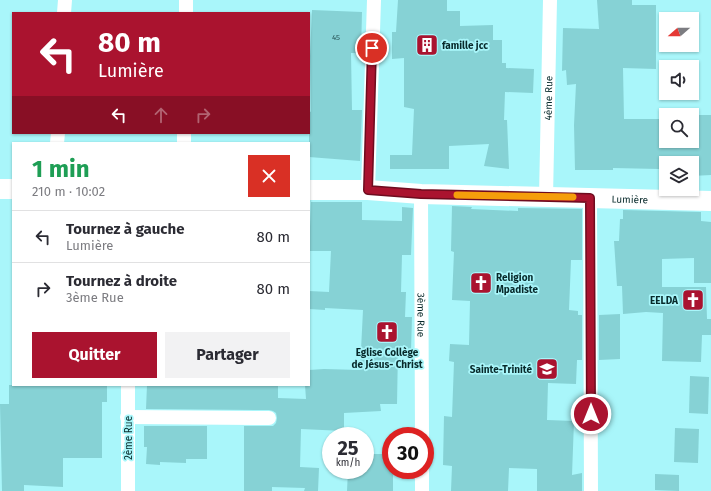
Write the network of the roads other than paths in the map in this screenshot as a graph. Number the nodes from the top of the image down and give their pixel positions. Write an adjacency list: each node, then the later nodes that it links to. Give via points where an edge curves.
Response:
1 (65, 0): 5 (street)
2 (186, 0): 6 (street)
3 (374, 0): 10 (street)
4 (550, 0): 12 (street, 4ème Rue)
5 (64, 12)
6 (186, 12)
7 (0, 189): 8 (street)
8 (12, 189)
9 (310, 190): 10 (street, Lumière)
10 (368, 190): 11 (street, Lumière)
11 (421, 194): 12 (street, Lumière); 18 (street, 3ème Rue)
12 (546, 197): 13 (street, Lumière)
13 (590, 198): 14 (street, Lumière); 22 (street)
14 (711, 201)
15 (128, 386): 16 (street, 2ème Rue)
16 (128, 417): 17 (street); 20 (street, 2ème Rue)
17 (269, 418)
18 (422, 427)
19 (422, 479): 21 (street)
20 (128, 491)
21 (422, 491)
22 (592, 491)

